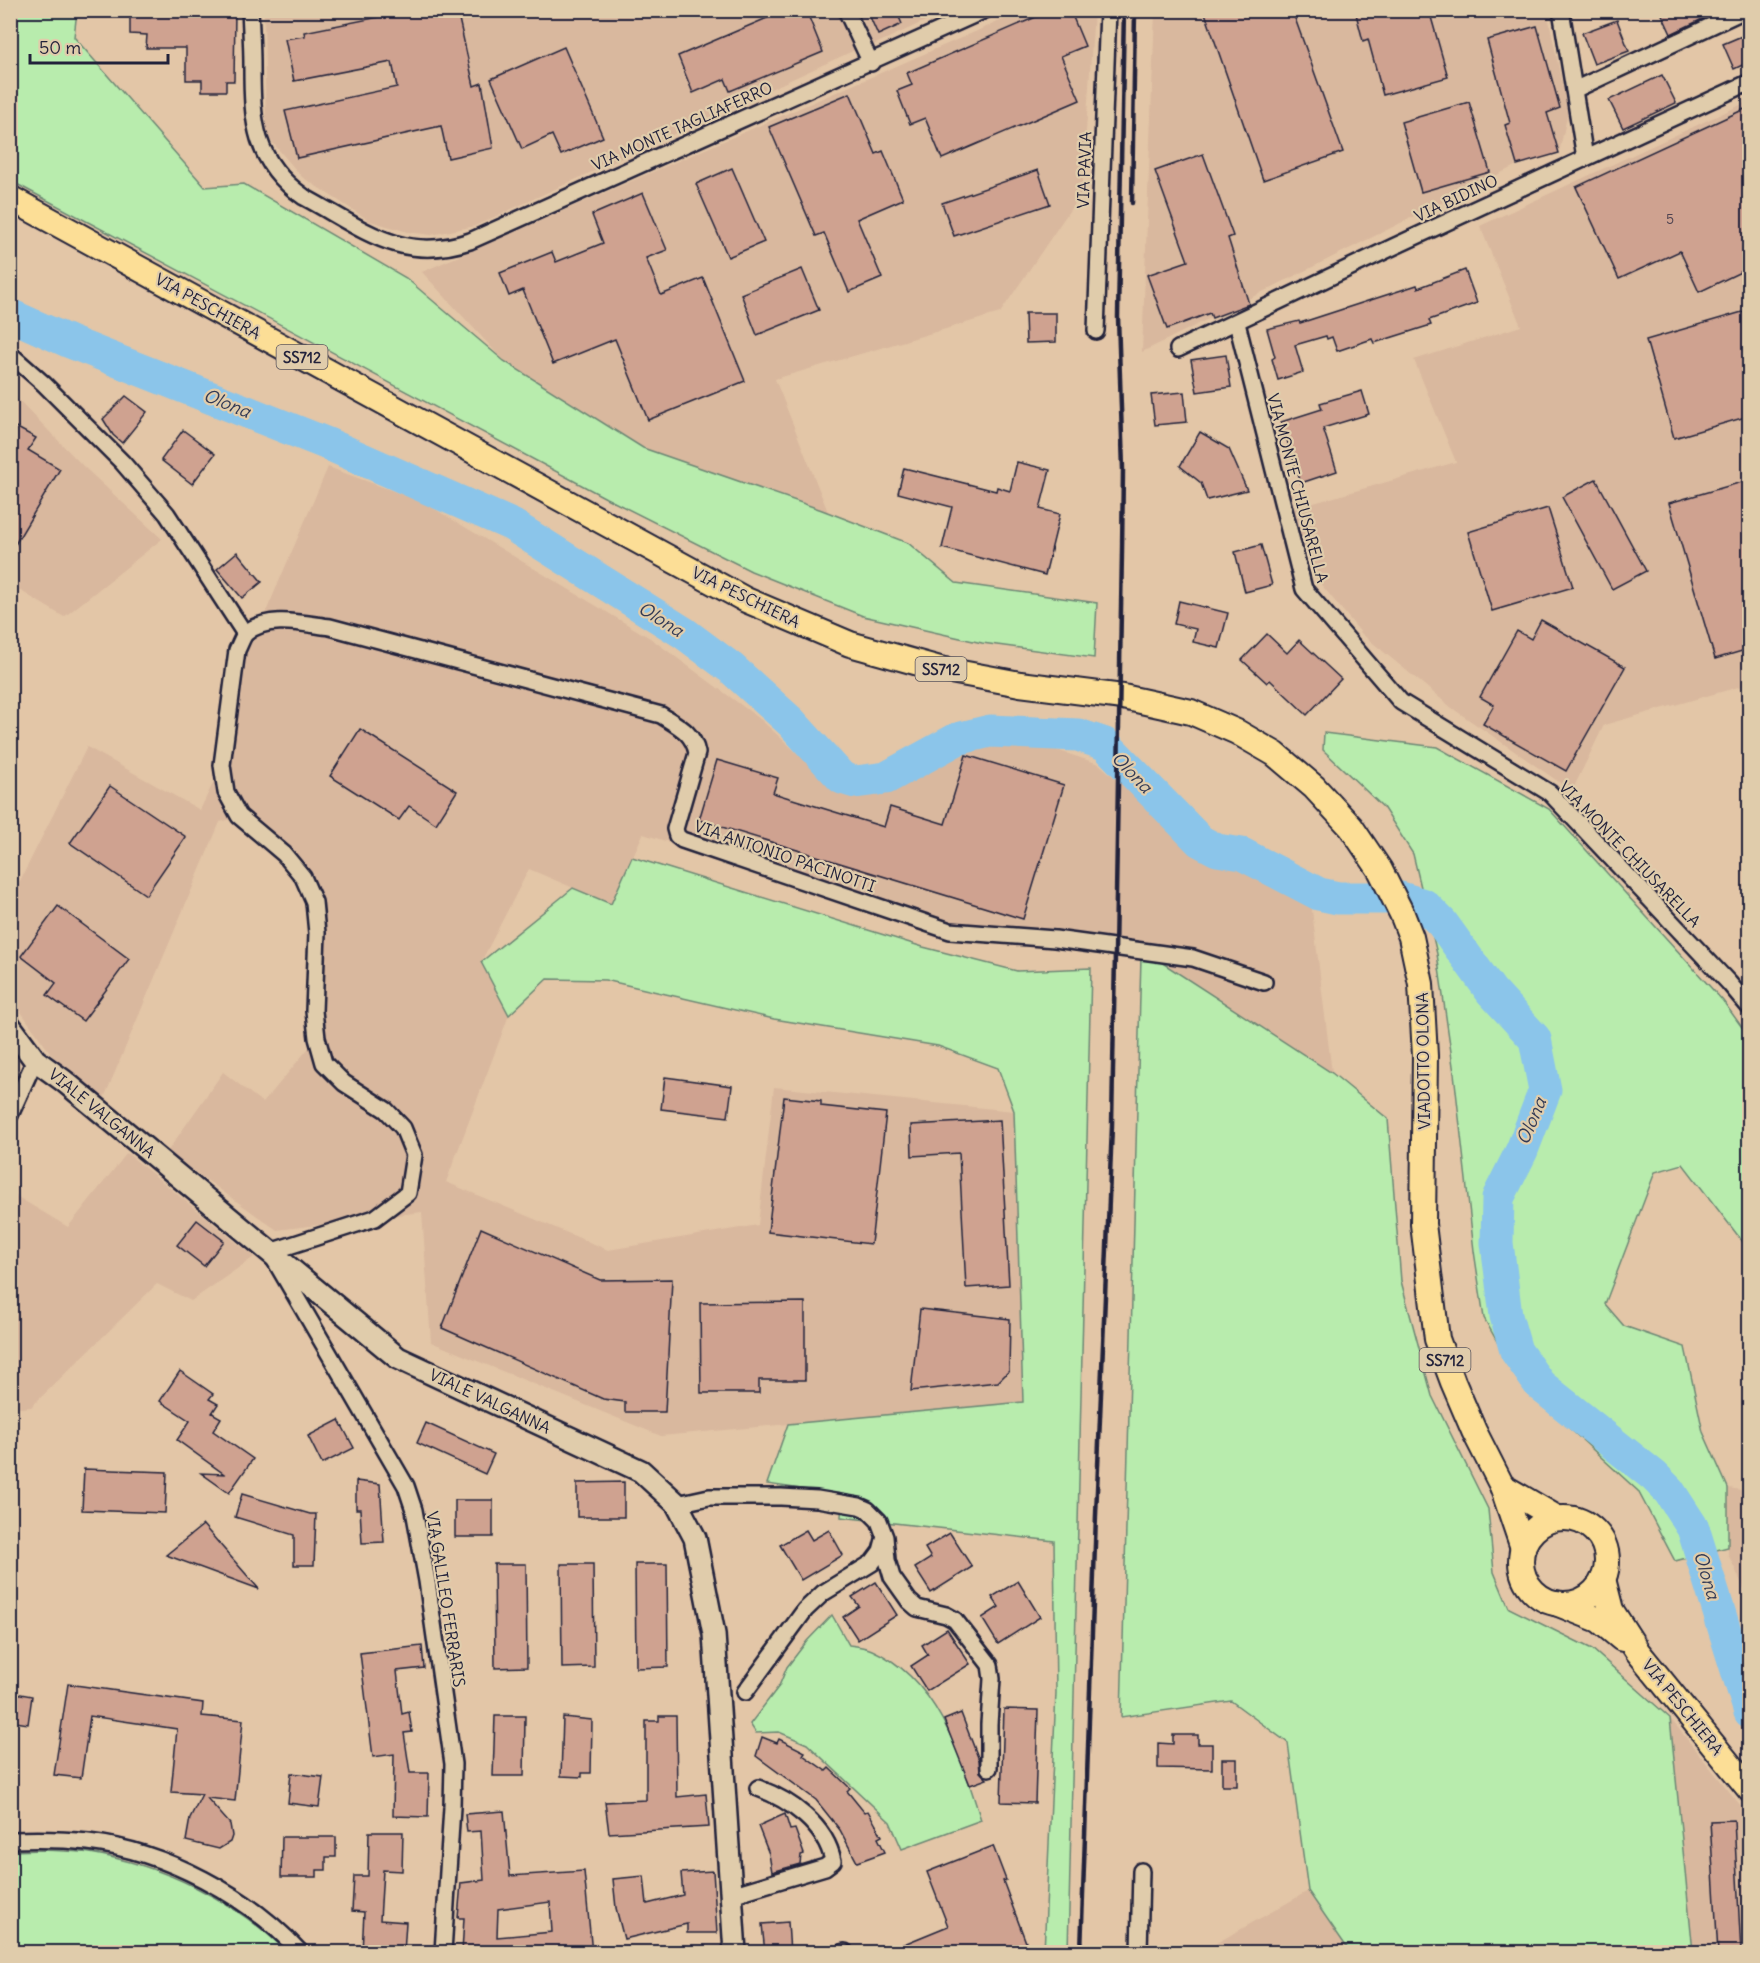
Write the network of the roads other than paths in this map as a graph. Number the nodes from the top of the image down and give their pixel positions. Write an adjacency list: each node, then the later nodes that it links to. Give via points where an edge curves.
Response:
1 (250, 10): 7 (street, VIA MONTE TAGLIAFERRO, via 256,129 268,161 283,181 304,197 388,242 414,249 470,241)
2 (846, 10): 7 (street)
3 (985, 10): 7 (street, VIA MONTE TAGLIAFERRO)
4 (1108, 10): 13 (street, VIA PAVIA)
5 (1561, 10): 9 (street)
6 (1745, 10): 9 (street)
7 (870, 63)
8 (1749, 82): 10 (street, VIA BIDINO)
9 (1574, 90): 10 (street)
10 (1585, 158): 12 (street, VIA BIDINO)
11 (10, 198): 17 (main road, VIA PESCHIERA / SS712, via 746,600 850,644 940,669 1165,705 1237,732 1275,754 1314,787 1351,827)
12 (1237, 323): 14 (street, VIA BIDINO); 19 (street, VIA MONTE CHIUSARELLA, via 1304,589 1401,702 1550,793)
13 (1096, 331)
14 (1178, 349)
15 (10, 354): 16 (street, via 122,462 167,514)
16 (245, 634): 18 (street, VIA ANTONIO PACINOTTI, via 284,621 330,627 661,716 695,741 697,753 675,830 682,840 950,931 1055,939 1193,958); 24 (street, via 237,650 222,765 226,792 239,816 284,854 303,877 314,902 314,1011 324,1063 344,1083 386,1110 403,1128 414,1155 408,1193 375,1218)
17 (1380, 870): 23 (main road, VIADOTTO OLONA / SS712, via 1411,937 1424,1006)
18 (1264, 982)
19 (1749, 1008)
20 (10, 1026): 21 (main road, VIALE VALGANNA)
21 (35, 1060): 22 (street); 24 (main road, VIALE VALGANNA)
22 (10, 1115)
23 (1423, 1224): 25 (main road, VIA PESCHIERA / SS712, via 1437,1339 1473,1431)
24 (270, 1252): 26 (main road, VIALE VALGANNA, via 398,1358 641,1471); 41 (street, VIA GALILEO FERRARIS, via 406,1486 414,1510 453,1764)
25 (1502, 1486): 27 (main road, VIA PESCHIERA / SS712); 29 (main road, VIA PESCHIERA / SS712)
26 (677, 1504): 28 (street, via 709,1497 828,1501 868,1510 879,1521); 39 (main road, VIALE VALGANNA, via 695,1538 714,1634)
27 (1557, 1518): 29 (main road, via 1536,1528); 30 (main road, VIA PESCHIERA / SS712, via 1580,1521 1602,1541 1607,1565)
28 (885, 1537): 33 (street, via 872,1563 823,1593 805,1611); 34 (street, via 892,1577 909,1601 917,1608 955,1620 990,1665)
29 (1523, 1548): 31 (main road, VIA PESCHIERA / SS712, via 1524,1576 1541,1597)
30 (1603, 1579): 31 (main road, via 1583,1599); 32 (main road, VIA PESCHIERA / SS712, via 1611,1611)
31 (1554, 1602): 32 (main road, VIA PESCHIERA / SS712, via 1599,1620)
32 (1638, 1652): 36 (main road, VIA PESCHIERA / SS712)
33 (745, 1692)
34 (989, 1768)
35 (758, 1788): 39 (street, via 777,1795 803,1813 824,1839 833,1861 825,1868)
36 (1749, 1790)
37 (10, 1840): 40 (street, via 90,1842 177,1867 253,1909)
38 (1141, 1870): 43 (street)
39 (730, 1894): 42 (main road, VIALE VALGANNA)
40 (300, 1953)
41 (443, 1953)
42 (735, 1953)
43 (1139, 1953)

